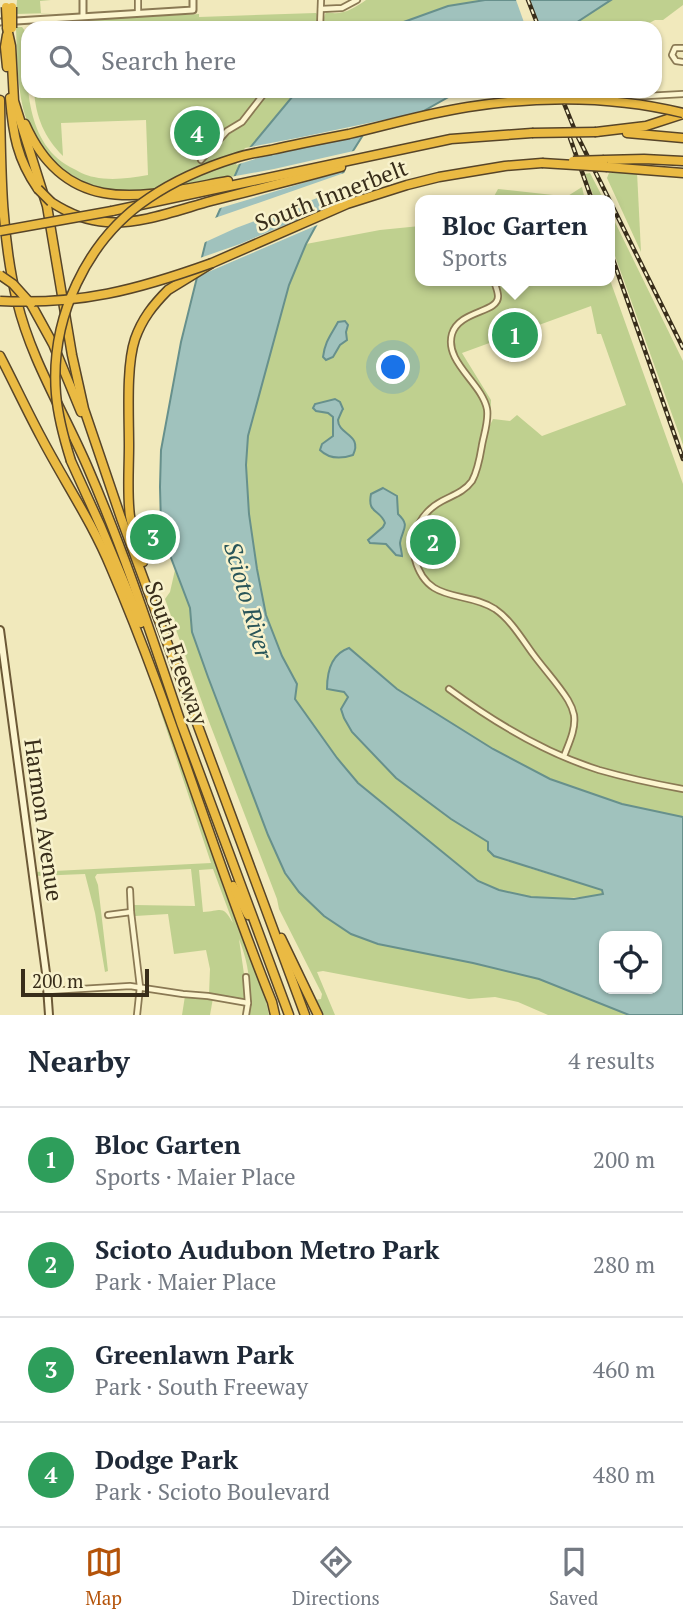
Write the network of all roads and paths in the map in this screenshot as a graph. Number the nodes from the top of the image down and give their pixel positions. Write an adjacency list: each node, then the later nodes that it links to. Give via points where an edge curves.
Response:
1 (83, 0): 9 (street)
2 (138, 0): 8 (street)
3 (193, 0): 8 (street, via 193,10)
4 (321, 0): 7 (street)
5 (357, 0): 7 (street, via 342,8)
6 (10, 3): 12 (highway, bridge)
7 (321, 9): 11 (street)
8 (138, 13): 9 (street)
9 (83, 16): 10 (street)
10 (51, 21)
11 (320, 21)
12 (7, 28): 15 (highway); 23 (highway, bridge, via 14,134 23,166 51,202 81,218 117,223 155,216)
13 (683, 48): 14 (street, via 675,48 672,55)
14 (683, 62)
15 (13, 86): 28 (highway, via 35,145 60,173 90,190 149,195); 35 (highway, South Freeway, via 43,189 72,355)
16 (683, 94): 17 (street)
17 (662, 95)
18 (261, 98): 24 (street)
19 (0, 100): 40 (highway, South Freeway, via 7,254 24,325 102,501)
20 (683, 114): 21 (highway, via 646,126); 40 (highway, bridge, via 621,103 558,100 466,107 236,157 166,187 116,226 72,292 57,348 56,393 71,461)
21 (596, 132): 22 (highway, South Innerbelt); 23 (highway, South Innerbelt, bridge, via 452,139)
22 (683, 138)
23 (386, 152): 28 (highway, South Innerbelt)
24 (201, 160)
25 (683, 161): 26 (highway, South Innerbelt)
26 (606, 163): 27 (highway); 30 (highway, South Innerbelt, bridge, via 505,166 439,177 347,204)
27 (683, 173)
28 (269, 177): 29 (highway, South Innerbelt, bridge)
29 (0, 231)
30 (212, 263): 33 (highway, South Innerbelt, bridge, via 112,294); 36 (highway, bridge, via 168,290 148,312 132,355 130,514)
31 (0, 275): 35 (highway, bridge, via 31,304 53,344)
32 (495, 286): 41 (street, via 497,302 461,321 451,342 487,407 477,471 465,489 436,504 422,518 414,556 422,575 436,589 487,605 504,616 566,698 574,725)
33 (0, 301)
34 (0, 356): 43 (highway, via 111,567)
35 (101, 460): 36 (highway, South Freeway)
36 (162, 629): 44 (highway, South Freeway)
37 (0, 630): 38 (main road, Harmon Avenue)
38 (4, 685): 51 (main road, Harmon Avenue)
39 (449, 689): 41 (street, via 507,729)
40 (172, 697): 48 (highway, South Freeway)
41 (564, 756): 42 (street, via 619,775)
42 (683, 789)
43 (220, 862): 48 (highway); 56 (highway)
44 (254, 877): 58 (highway, South Freeway); 59 (highway)
45 (131, 890): 46 (street)
46 (131, 912): 47 (street); 50 (street)
47 (108, 915)
48 (266, 951): 57 (highway, South Freeway)
49 (246, 977): 52 (street)
50 (140, 987): 51 (street); 52 (street); 54 (street)
51 (48, 991): 53 (main road, Harmon Avenue)
52 (248, 1003): 55 (street)
53 (49, 1015)
54 (137, 1015)
55 (246, 1015)
56 (275, 1015)
57 (289, 1015)
58 (305, 1015)
59 (318, 1015)

